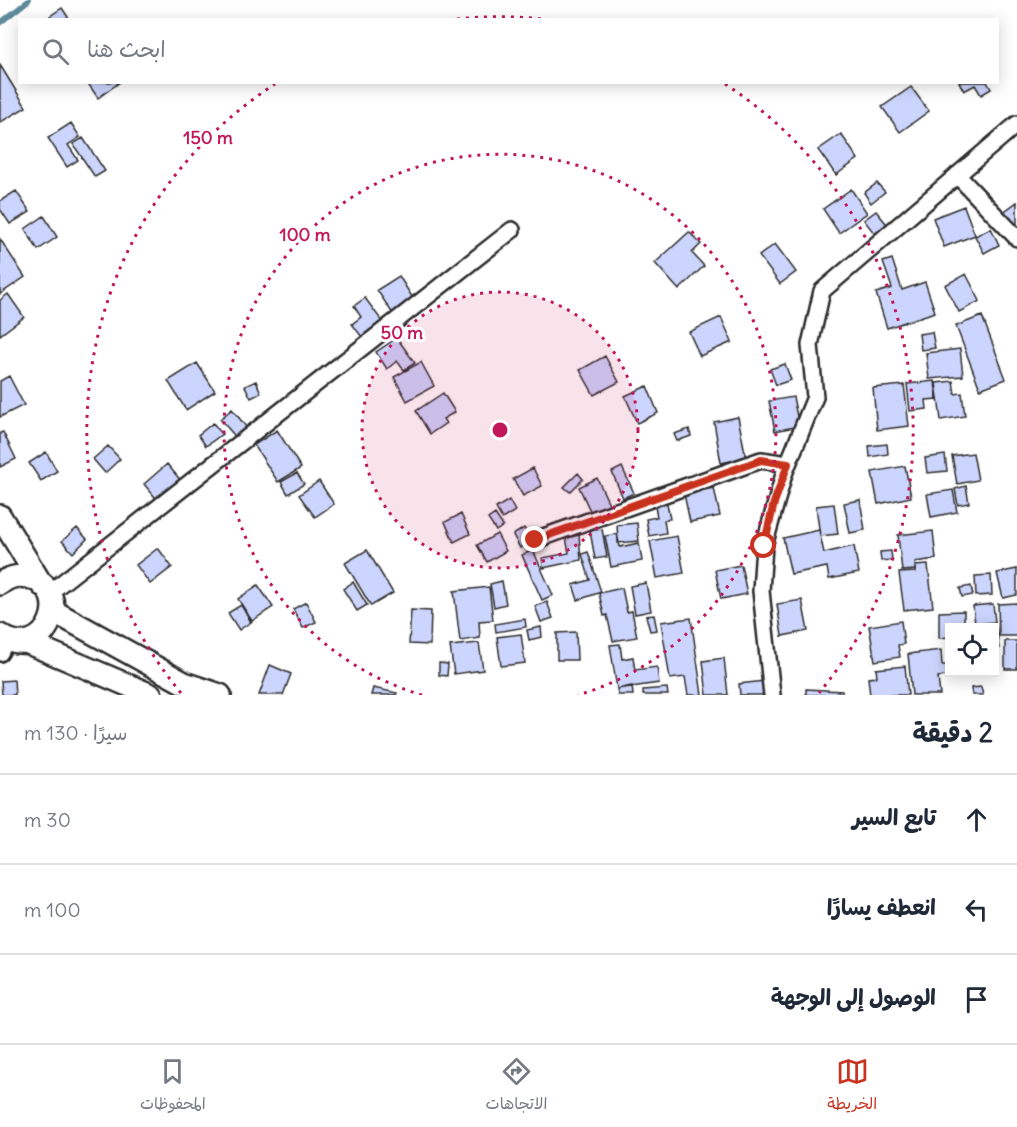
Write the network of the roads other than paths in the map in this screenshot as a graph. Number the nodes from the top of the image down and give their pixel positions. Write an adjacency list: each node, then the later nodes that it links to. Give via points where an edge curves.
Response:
1 (1017, 124): 2 (street)
2 (957, 175): 4 (street); 5 (street, via 822,291 810,345 815,397)
3 (512, 230): 9 (street)
4 (1017, 238)
5 (788, 464): 7 (street, via 761,460); 13 (street, via 764,546 762,580)
6 (0, 516): 9 (main road)
7 (535, 540)
8 (0, 584): 9 (main road, via 24,576)
9 (48, 596): 10 (main road, via 45,631 36,638); 12 (main road, via 184,682)
10 (8, 642): 11 (main road)
11 (151, 695)
12 (220, 695)
13 (772, 695)

